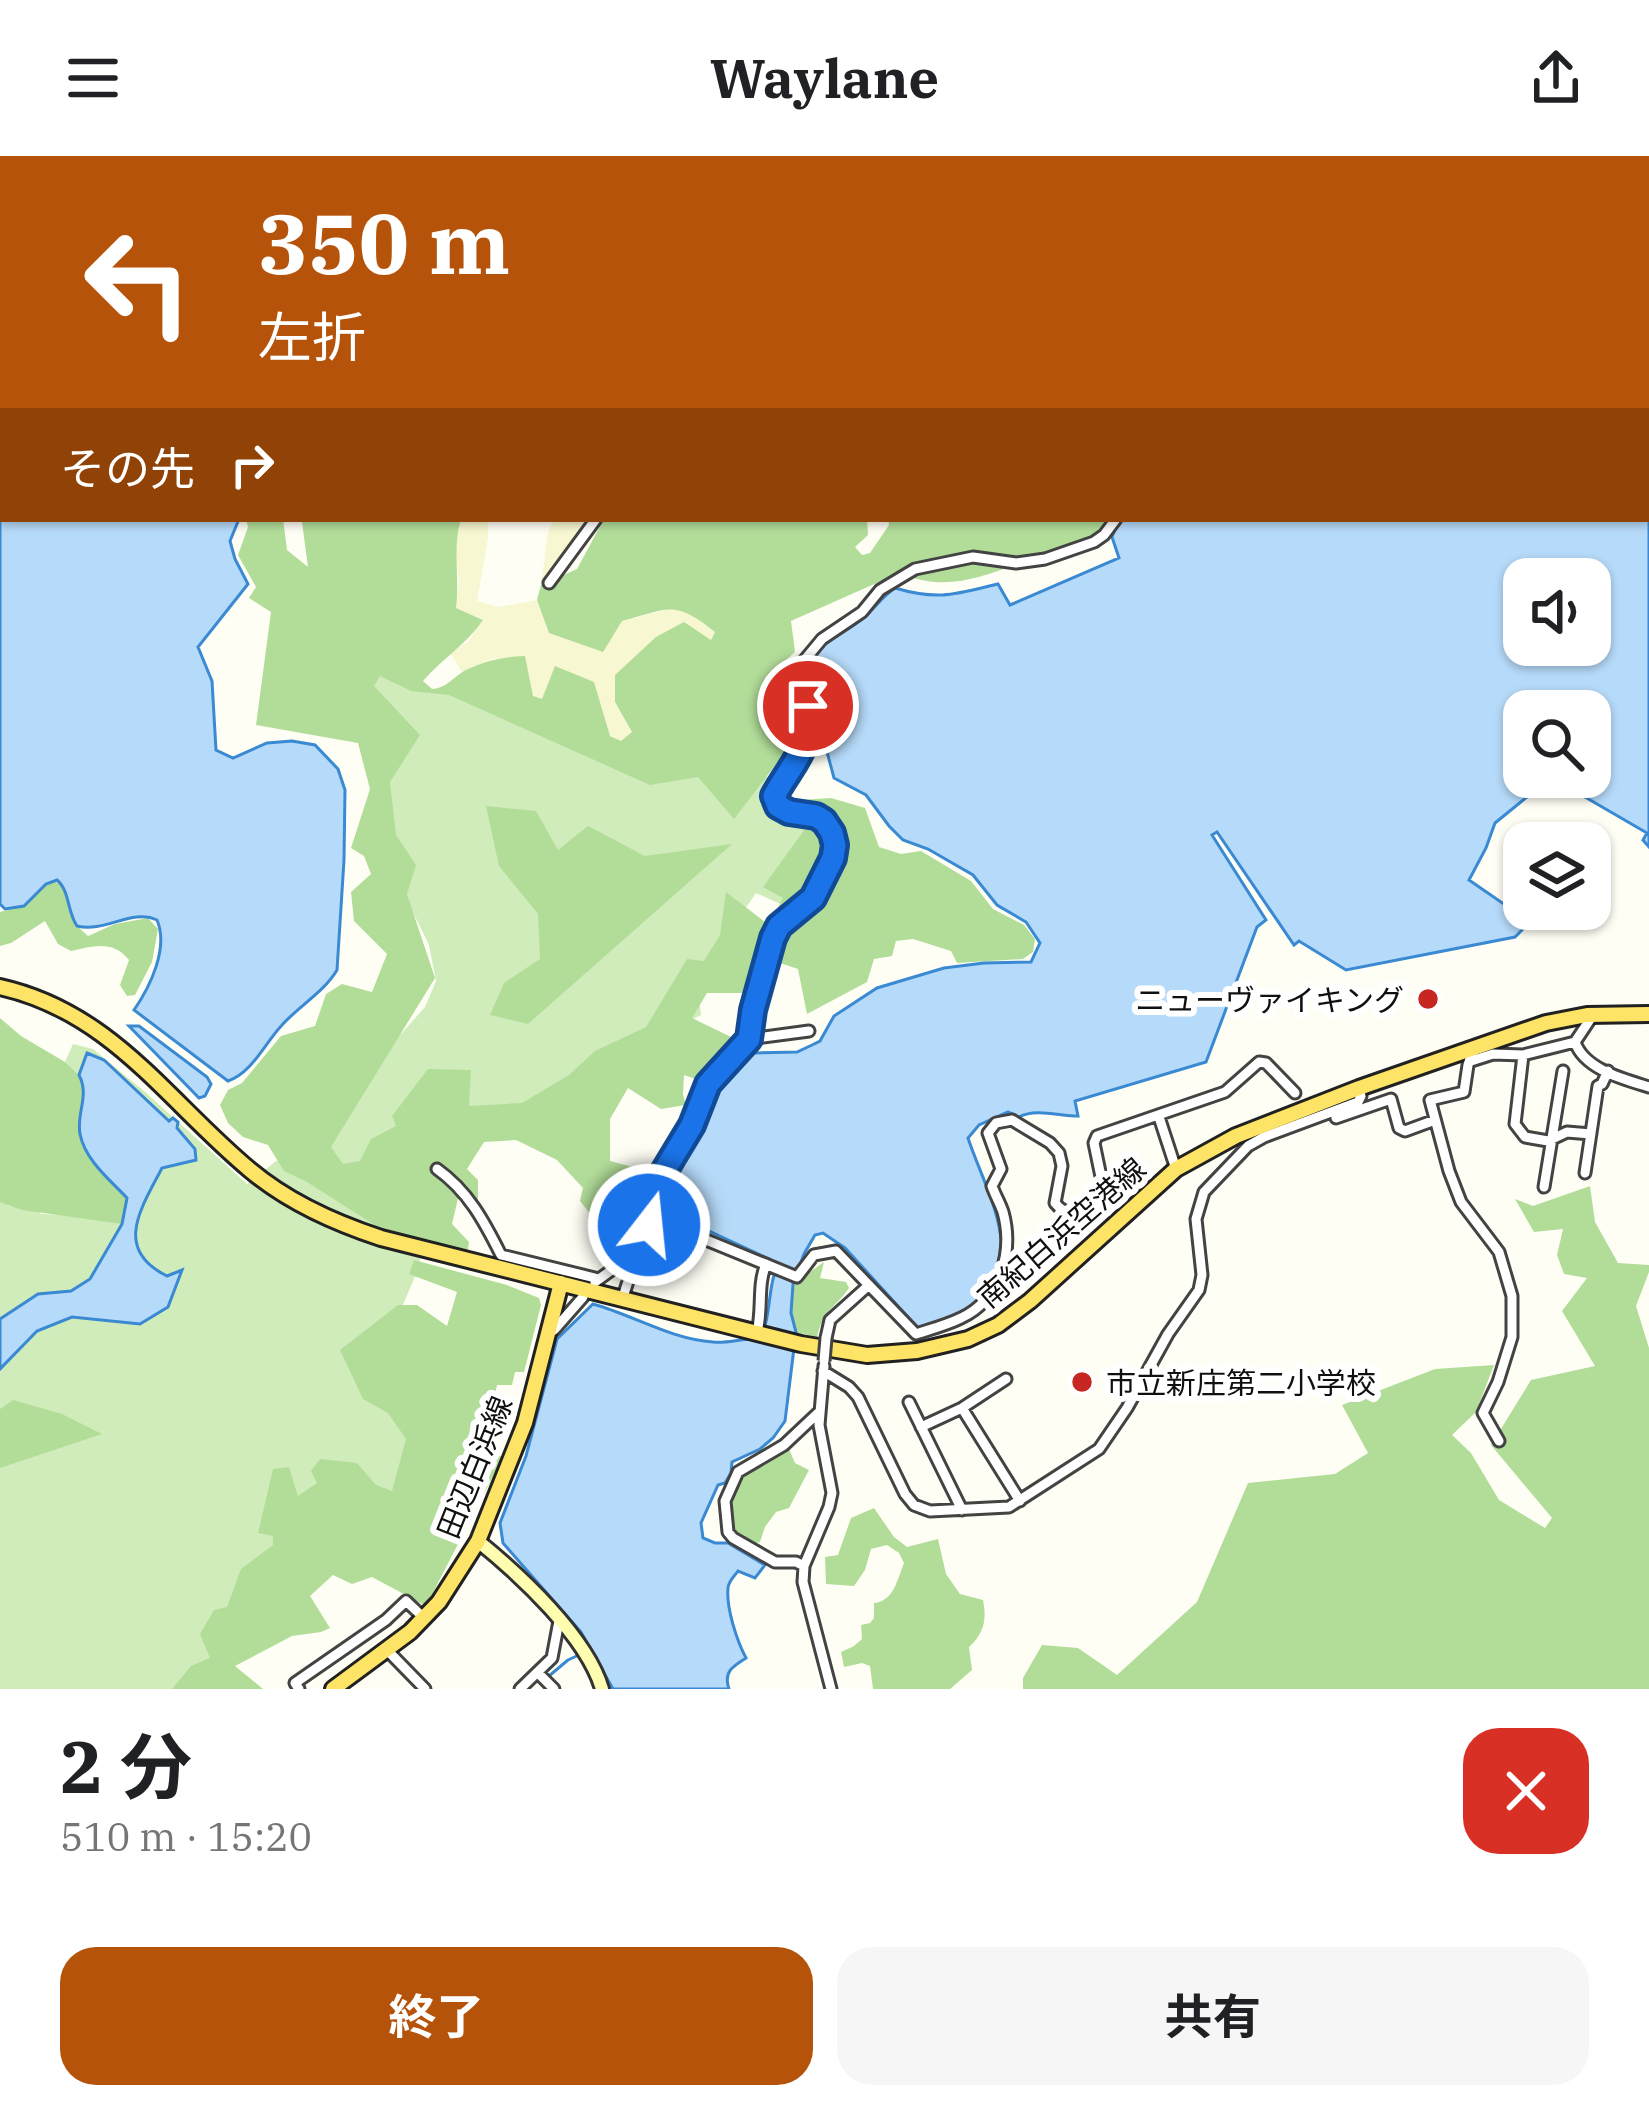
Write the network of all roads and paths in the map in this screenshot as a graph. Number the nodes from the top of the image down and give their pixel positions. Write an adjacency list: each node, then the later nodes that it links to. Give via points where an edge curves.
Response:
1 (594, 522): 3 (street)
2 (1114, 522): 9 (street, via 1094,542 1046,560 973,557 914,568 802,663 806,740 774,796 789,812 824,821 835,845 813,898 773,938)
3 (549, 583)
4 (0, 987): 29 (main road, 南紀白浜空港線, via 76,1015 254,1174 304,1206 381,1238)
5 (1649, 1014): 6 (main road, 南紀白浜空港線)
6 (1593, 1015): 7 (main road, 南紀白浜空港線); 10 (street)
7 (1554, 1021): 10 (street); 11 (main road, 南紀白浜空港線)
8 (809, 1031): 9 (street)
9 (749, 1039): 27 (street, via 708,1084 663,1173)
10 (1575, 1042): 12 (street); 14 (street, via 1587,1063)
11 (1473, 1054): 12 (street); 16 (main road, 南紀白浜空港線); 20 (street, via 1464,1092 1430,1100)
12 (1523, 1055): 22 (street, via 1515,1124 1526,1137)
13 (1563, 1071): 22 (street)
14 (1608, 1071): 15 (street); 21 (street)
15 (1649, 1087)
16 (1359, 1088): 19 (street, via 1358,1102); 24 (main road, 南紀白浜空港線)
17 (1295, 1093): 18 (street, via 1261,1061 1225,1092)
18 (1159, 1117): 24 (street); 32 (street, via 1095,1137 1105,1196 1074,1215 1055,1203 1062,1166 1054,1147 1016,1121 999,1121 988,1133 1001,1169 992,1188 1006,1250 991,1292 966,1317 916,1334)
19 (1314, 1118): 20 (street, via 1391,1099 1405,1131); 44 (street, via 1248,1146 1204,1192 1196,1219 1202,1275 1191,1304 1111,1435)
20 (1435, 1120): 43 (street, via 1461,1202 1499,1252 1512,1296 1512,1337 1484,1413)
21 (1591, 1134): 22 (street); 25 (street)
22 (1553, 1138): 26 (street)
23 (436, 1168): 29 (street, via 470,1199)
24 (1176, 1169): 36 (main road, 南紀白浜空港線, via 988,1330 941,1347 867,1355)
25 (1585, 1173)
26 (1544, 1187)
27 (654, 1221): 28 (street); 30 (street)
28 (638, 1252): 29 (street, via 597,1281); 34 (street)
29 (496, 1261): 31 (main road, 南紀白浜空港線)
30 (766, 1264): 32 (street, via 796,1277 814,1255 836,1251); 36 (street)
31 (561, 1282): 34 (main road, 南紀白浜空港線); 35 (main road, 田辺白浜線)
32 (869, 1285): 37 (street, bridge, via 830,1320)
33 (583, 1297): 35 (street)
34 (623, 1298): 36 (main road, 南紀白浜空港線)
35 (550, 1330): 46 (main road, 田辺白浜線, via 525,1424)
36 (759, 1333)
37 (824, 1366): 41 (street); 45 (street, via 858,1397 914,1505)
38 (1006, 1379): 40 (street)
39 (909, 1402): 42 (street)
40 (962, 1408): 42 (street); 44 (street)
41 (818, 1413): 47 (street, via 832,1493); 47 (street, via 738,1472 725,1501 733,1538 775,1562)
42 (921, 1427): 45 (street)
43 (1499, 1441)
44 (1020, 1501): 45 (street)
45 (962, 1510)
46 (478, 1541): 48 (main road, 田辺白浜線); 49 (street)
47 (804, 1566): 57 (street)
48 (424, 1618): 50 (main road, 田辺白浜線); 53 (street, via 406,1601 295,1683)
49 (559, 1621): 51 (street); 52 (street)
50 (386, 1650): 54 (main road, 田辺白浜線); 55 (street)
51 (546, 1683): 56 (street)
52 (600, 1683)
53 (299, 1689)
54 (333, 1689)
55 (425, 1689)
56 (520, 1689)
57 (831, 1689)

